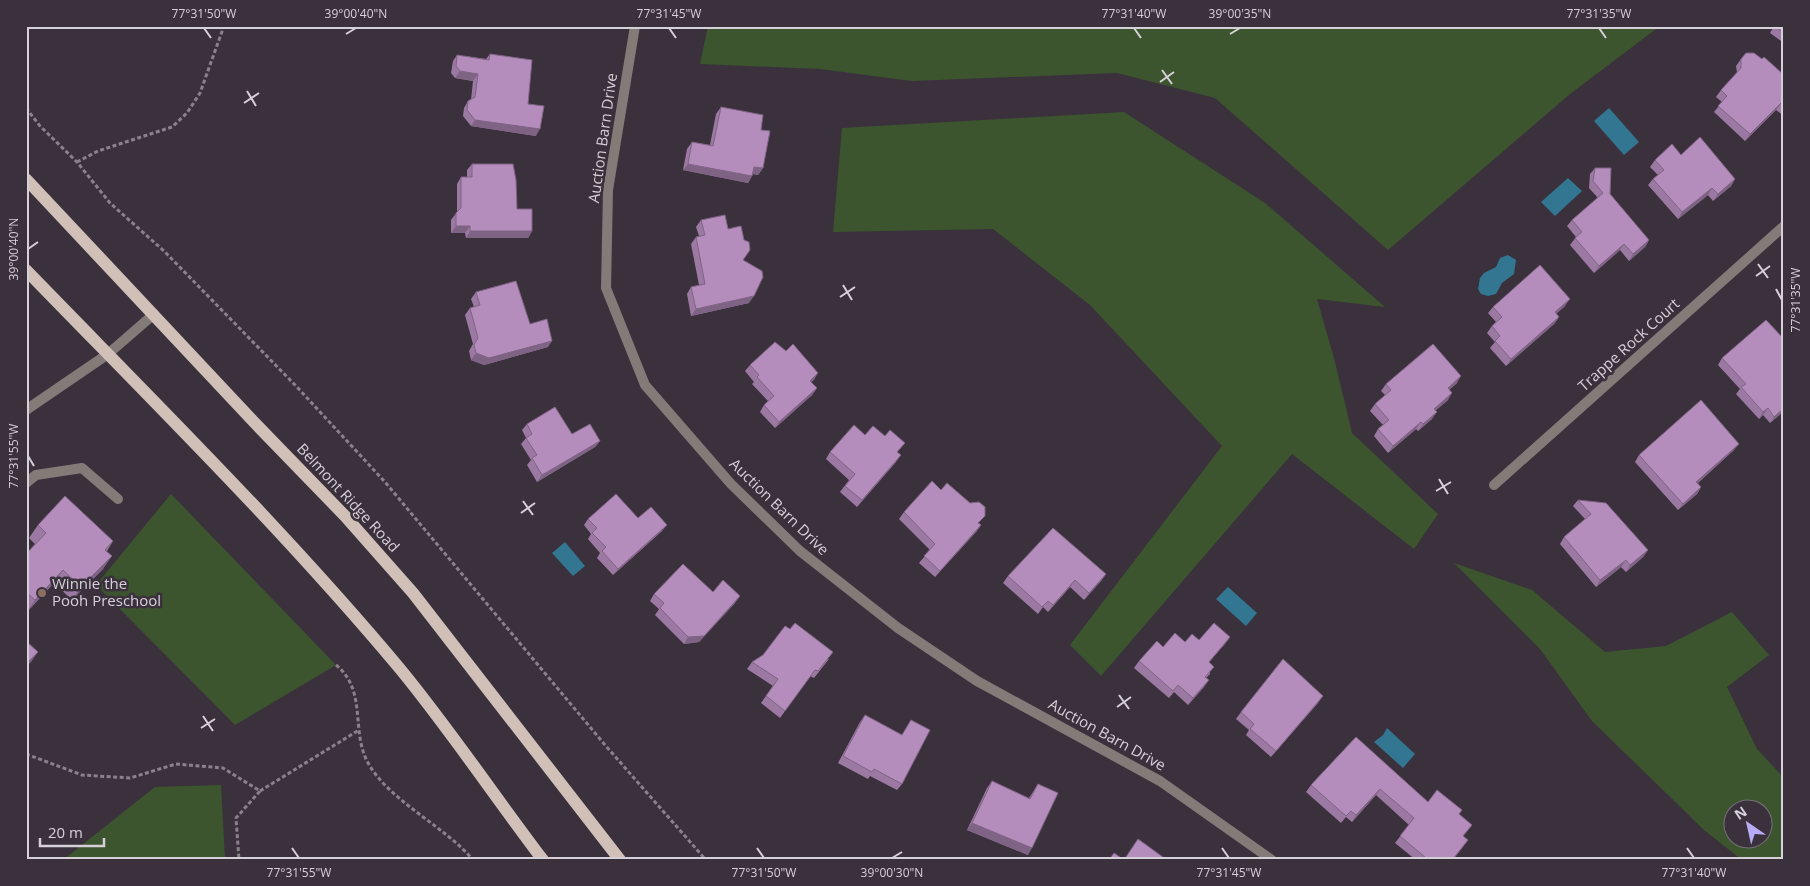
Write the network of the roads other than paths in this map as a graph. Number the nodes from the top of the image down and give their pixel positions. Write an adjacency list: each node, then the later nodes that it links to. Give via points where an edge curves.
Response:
1 (635, 26): 13 (street, Auction Barn Drive, via 608,190 606,288 645,385 732,484 800,551 898,628 977,681 1160,781)
2 (26, 179): 5 (main road, Belmont Ridge Road)
3 (1784, 226): 9 (street, Trappe Rock Court)
4 (26, 270): 6 (main road)
5 (154, 314): 6 (street); 12 (main road, Belmont Ridge Road, via 345,516 413,593)
6 (108, 354): 7 (street); 11 (main road, via 350,610 402,672)
7 (26, 410)
8 (26, 482): 10 (street, via 36,475 82,468)
9 (1494, 485)
10 (118, 499)
11 (543, 860)
12 (620, 860)
13 (1272, 860)

